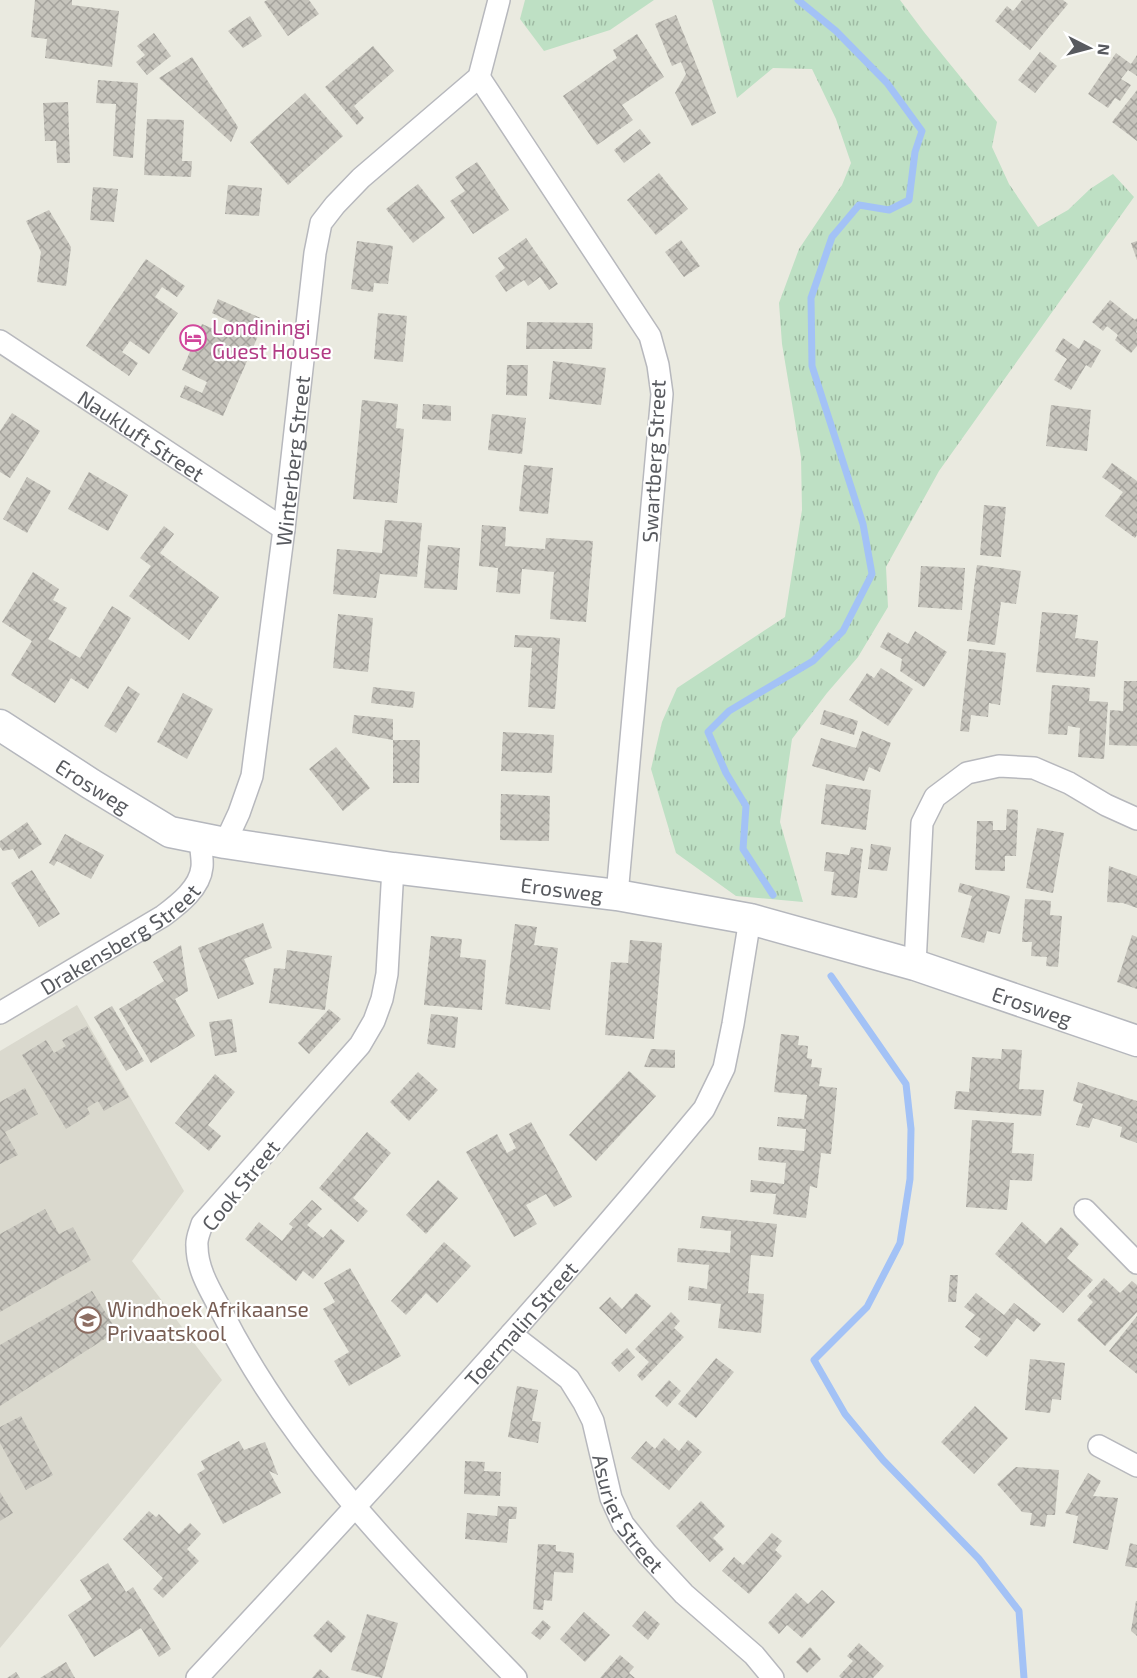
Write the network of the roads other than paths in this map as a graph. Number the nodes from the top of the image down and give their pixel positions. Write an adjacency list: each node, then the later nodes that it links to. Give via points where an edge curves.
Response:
1 (499, 0): 2 (street)
2 (479, 77): 4 (street, Winterberg Street, via 362,178 321,223); 9 (street, Swartberg Street, via 650,336 658,365 662,394)
3 (0, 341): 4 (street, Naukluft Street)
4 (284, 529): 7 (street, Winterberg Street, via 252,776 239,813)
5 (0, 725): 7 (street, Erosweg, via 170,832)
6 (1137, 819): 11 (street, via 1034,768 999,766 967,773 935,797 922,823)
7 (212, 841): 8 (street, Erosweg); 12 (street, Drakensberg Street, via 194,887 179,904)
8 (393, 868): 9 (street, Erosweg); 19 (street, Cook Street, via 387,974 374,1021 360,1045 202,1224 196,1245 201,1271 234,1337 288,1422)
9 (617, 895): 10 (street, Erosweg)
10 (750, 919): 11 (street, Erosweg); 16 (street, Toermalin Street, via 724,1068 704,1109)
11 (915, 965): 13 (street, Erosweg)
12 (0, 1013)
13 (1137, 1041)
14 (1085, 1210): 15 (street)
15 (1137, 1263)
16 (511, 1334): 19 (street, Toermalin Street); 22 (street, Asuriet Street, via 569,1379 584,1402 593,1421 611,1498 623,1524 684,1594 754,1655)
17 (1099, 1446): 18 (street)
18 (1137, 1466)
19 (355, 1508): 20 (street, Toermalin Street); 21 (street, Cook Street)
20 (197, 1678)
21 (516, 1678)
22 (773, 1678)

